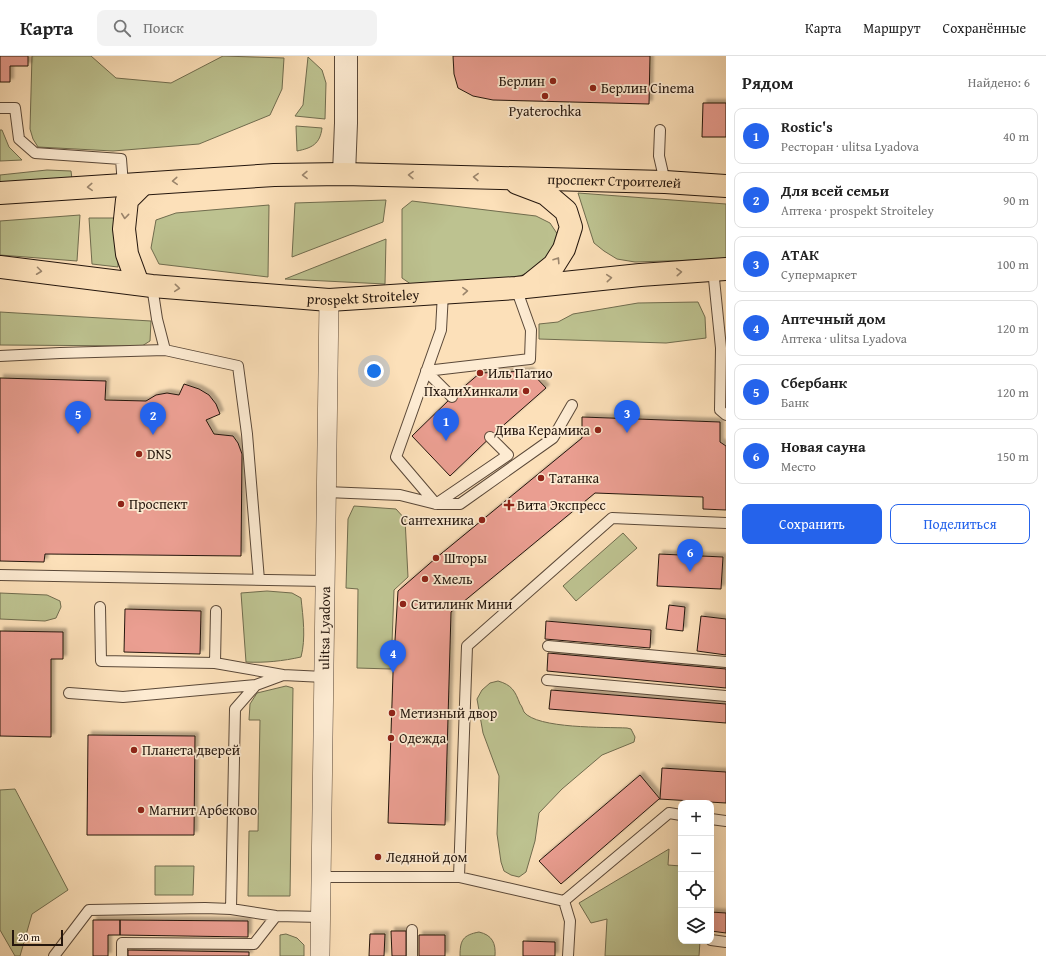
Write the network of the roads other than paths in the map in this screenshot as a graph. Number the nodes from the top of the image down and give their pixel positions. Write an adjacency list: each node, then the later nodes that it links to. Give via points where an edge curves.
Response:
1 (346, 56): 4 (street)
2 (0, 108): 8 (lane, via 15,108 19,140 35,153 120,159)
3 (660, 130): 7 (lane, via 659,156)
4 (344, 174): 5 (main road, one-way to 4); 8 (main road, one-way to 8, via 274,175)
5 (503, 177): 7 (main road, проспект Строителей); 14 (main road, one-way to 5, via 554,265 564,249 571,227 566,211 546,194)
6 (726, 178): 7 (street)
7 (665, 182): 9 (main road, проспект Строителей)
8 (133, 184): 10 (main road, one-way to 10); 13 (main road, one-way to 13, via 127,200 124,229 127,254)
9 (726, 186)
10 (0, 193)
11 (0, 267): 13 (main road, prospekt Stroiteley, one-way to 13)
12 (720, 269): 14 (main road, prospekt Stroiteley, one-way to 12); 22 (lane, via 720,410)
13 (145, 285): 16 (main road, prospekt Stroiteley, one-way to 16); 17 (lane)
14 (522, 287): 15 (main road, prospekt Stroiteley, one-way to 14); 19 (lane, via 531,330 530,359)
15 (443, 293): 16 (main road, prospekt Stroiteley); 19 (lane, via 441,330)
16 (329, 300): 24 (street, ulitsa Lyadova)
17 (164, 350): 18 (lane); 28 (lane, via 238,366 247,434)
18 (0, 356)
19 (426, 371): 20 (lane); 25 (lane, via 396,457)
20 (452, 397)
21 (572, 405): 25 (lane, via 553,438 460,504)
22 (726, 415)
23 (490, 437): 25 (lane, via 508,455)
24 (326, 492): 25 (lane, via 400,495); 29 (street, ulitsa Lyadova)
25 (436, 504)
26 (726, 523): 45 (lane, via 612,518 467,646)
27 (0, 576): 28 (lane)
28 (259, 580): 29 (lane)
29 (325, 581): 36 (street, ulitsa Lyadova)
30 (100, 607): 34 (lane, via 101,661)
31 (216, 611): 34 (lane)
32 (548, 646): 33 (lane)
33 (726, 662)
34 (216, 663): 35 (lane)
35 (283, 675): 36 (lane); 38 (lane)
36 (324, 677): 44 (street, ulitsa Lyadova)
37 (547, 680): 40 (lane)
38 (256, 685): 39 (lane, via 123,697); 47 (lane, via 235,709)
39 (70, 693)
40 (726, 696)
41 (678, 814): 46 (lane, via 670,813)
42 (714, 819): 43 (lane)
43 (726, 821)
44 (321, 877): 45 (lane); 49 (street, ulitsa Lyadova)
45 (459, 877): 46 (lane)
46 (564, 901): 57 (lane, via 570,921)
47 (231, 909): 48 (lane); 53 (lane, via 89,910)
48 (276, 916): 49 (lane); 54 (lane, via 254,944 122,943)
49 (321, 917): 55 (street, ulitsa Lyadova)
50 (412, 930): 56 (lane)
51 (714, 940): 52 (lane)
52 (726, 942)
53 (54, 956)
54 (122, 956)
55 (320, 956)
56 (412, 956)
57 (568, 956)

